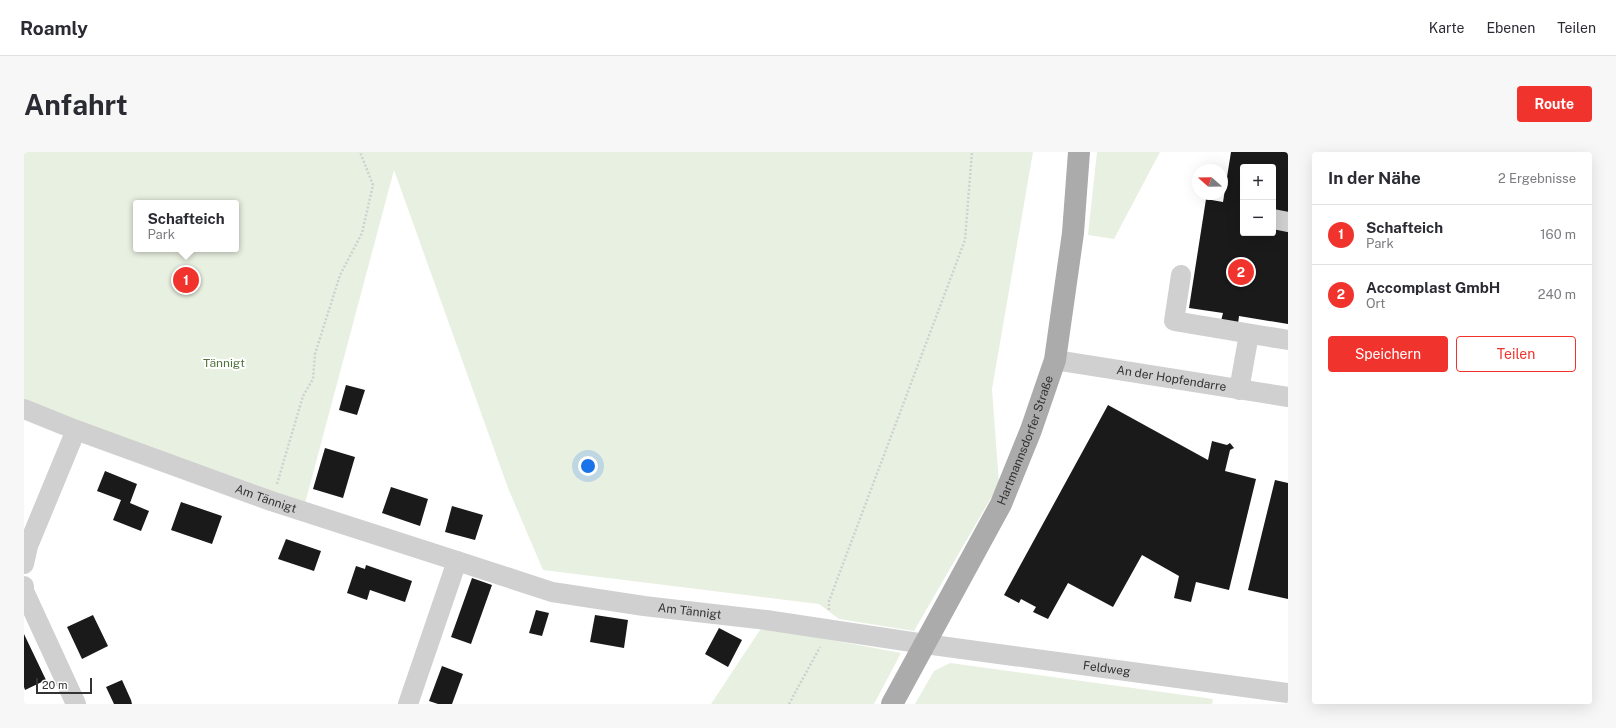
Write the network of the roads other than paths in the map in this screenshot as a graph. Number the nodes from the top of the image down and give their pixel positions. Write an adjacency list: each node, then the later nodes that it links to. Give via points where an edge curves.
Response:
1 (1078, 152): 7 (main road, Hartmannsdorfer Straße, via 1073,232)
2 (1276, 220): 3 (street)
3 (1288, 222)
4 (1181, 275): 5 (street, via 1174,321)
5 (1249, 334): 6 (street); 8 (street)
6 (1288, 340)
7 (1055, 360): 8 (street, An der Hopfendarre); 15 (main road, Hartmannsdorfer Straße, via 1031,430 1001,504)
8 (1239, 390): 9 (street, An der Hopfendarre)
9 (1288, 397)
10 (24, 409): 11 (street, Am Tännigt)
11 (76, 430): 12 (street, Am Tännigt, via 271,501); 13 (street, via 28,546)
12 (457, 561): 15 (street, Am Tännigt, via 552,592); 18 (street)
13 (24, 564)
14 (24, 586): 17 (street, via 24,591)
15 (925, 644): 16 (street, Feldweg); 19 (main road, Hartmannsdorfer Straße)
16 (1285, 696)
17 (76, 704)
18 (408, 704)
19 (892, 704)

